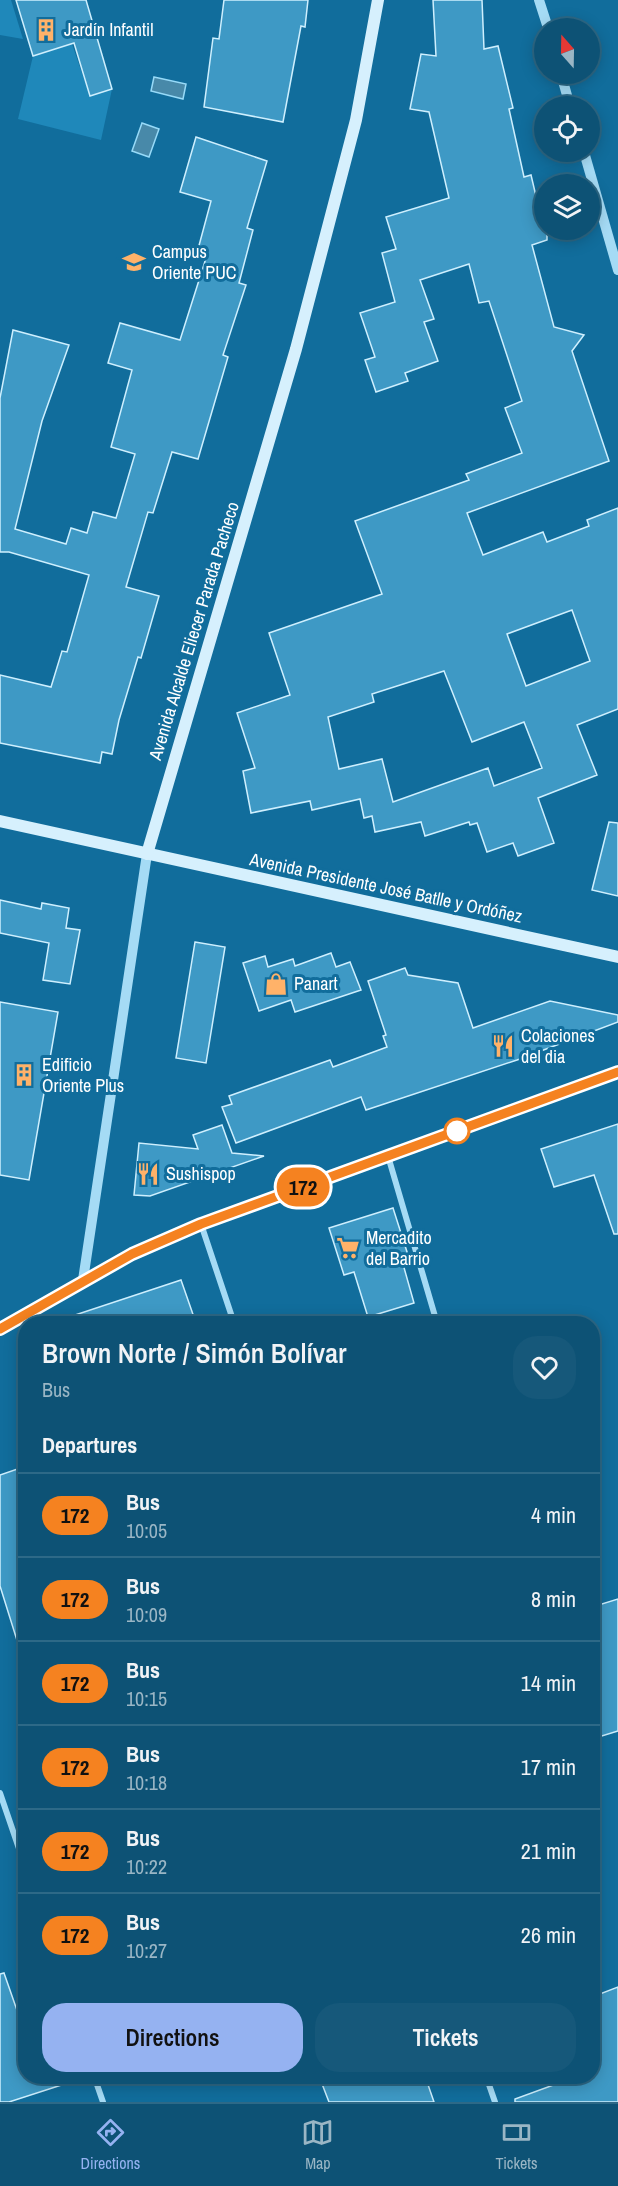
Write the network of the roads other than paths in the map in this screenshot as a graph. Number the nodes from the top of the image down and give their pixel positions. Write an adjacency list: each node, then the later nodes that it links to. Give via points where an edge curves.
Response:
1 (378, 0): 7 (main road, Avenida Alcalde Eliecer Parada Pacheco, via 356,120 296,349)
2 (539, 0): 3 (street)
3 (545, 18)
4 (587, 162): 5 (street)
5 (618, 270)
6 (0, 821): 7 (main road, Avenida Presidente José Batlle y Ordóñez)
7 (147, 854): 8 (main road, Avenida Presidente José Batlle y Ordóñez); 12 (street, Avenida Alcalde Eliecer Parada Pacheco)
8 (618, 957)
9 (618, 1072): 10 (street)
10 (388, 1156): 11 (street); 15 (street)
11 (201, 1224): 12 (street); 14 (street)
12 (83, 1280): 13 (street)
13 (22, 1316)
14 (232, 1316)
15 (435, 1316)
16 (18, 1318): 17 (street)
17 (0, 1329)
18 (0, 1793): 19 (street)
19 (8, 1817): 20 (street); 21 (street)
20 (0, 1820)
21 (18, 1846)
22 (97, 2084): 24 (street)
23 (489, 2084): 25 (street)
24 (103, 2102)
25 (495, 2102)

